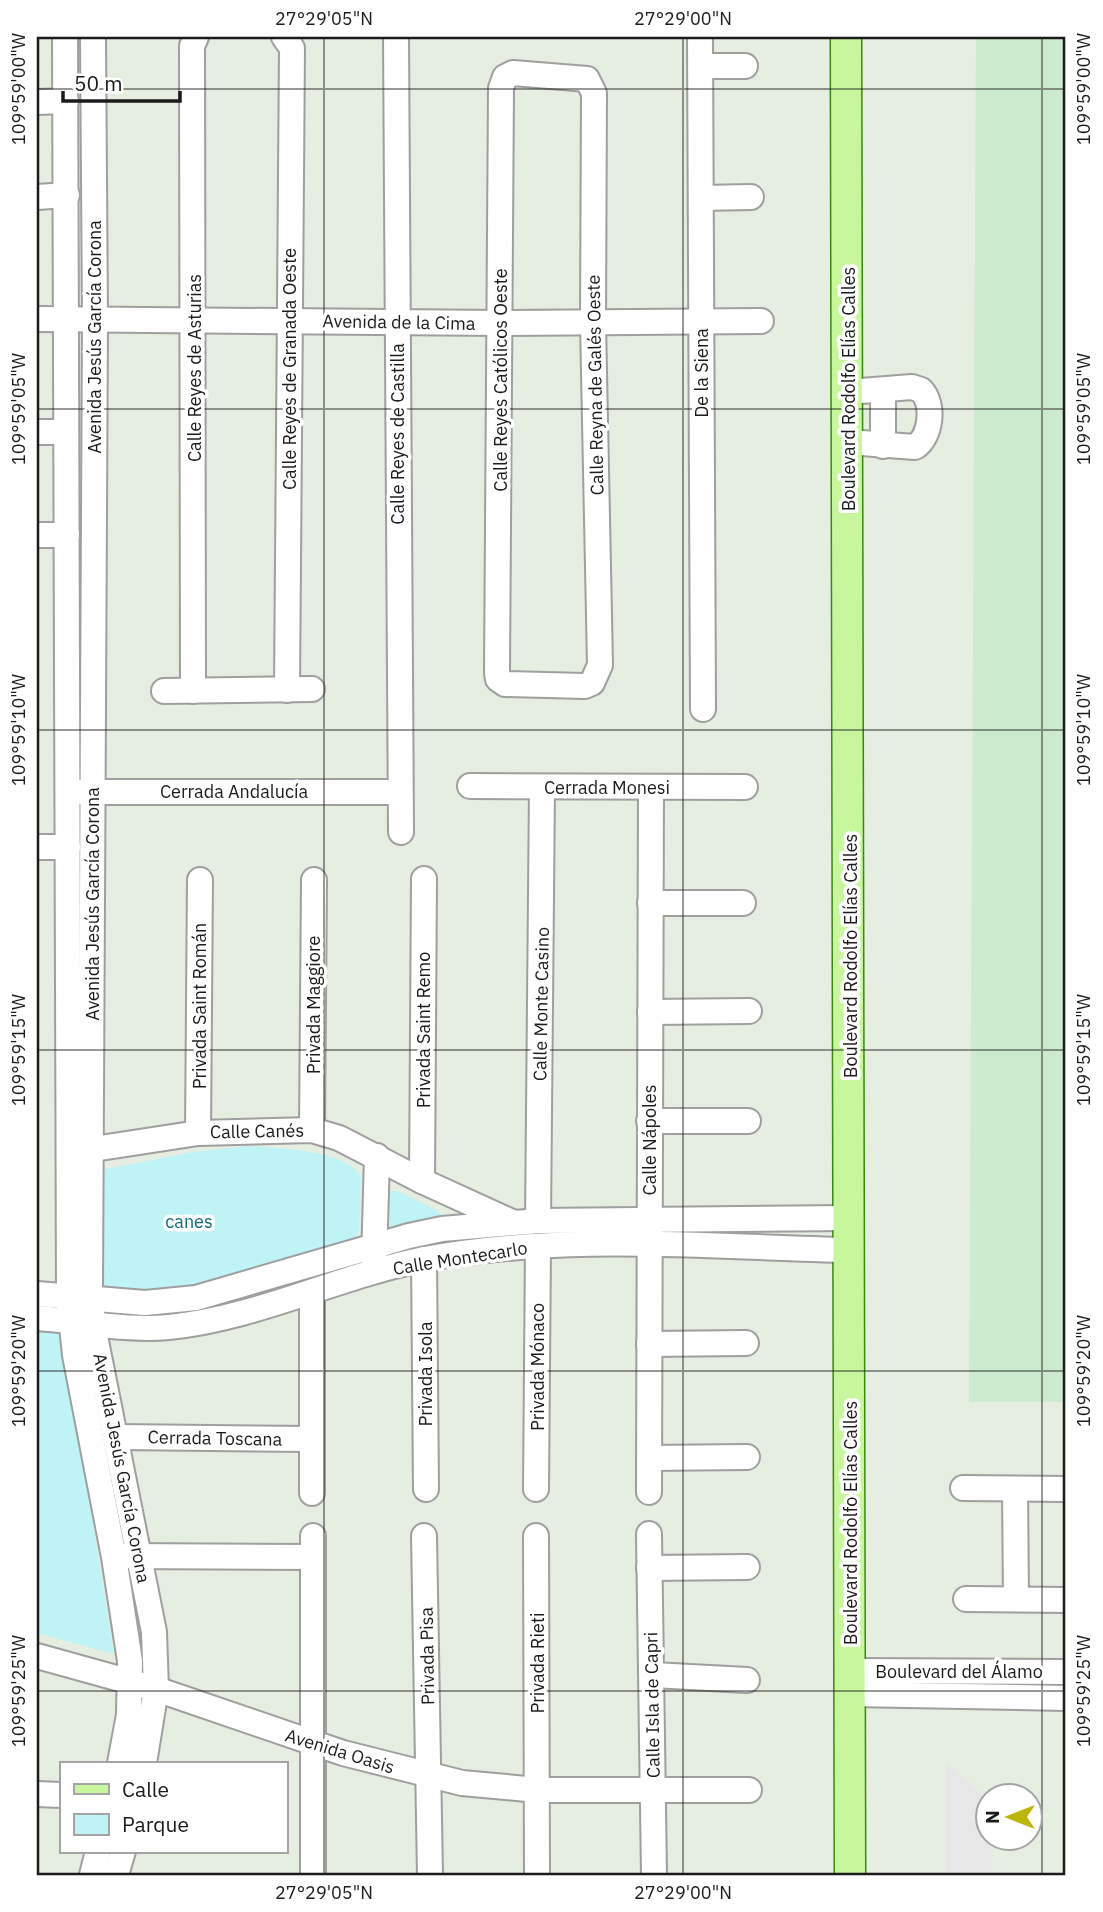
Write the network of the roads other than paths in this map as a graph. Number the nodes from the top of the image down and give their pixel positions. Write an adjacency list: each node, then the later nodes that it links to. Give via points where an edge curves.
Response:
1 (65, 37): 11 (street, Avenida Jesús García Corona)
2 (93, 37): 19 (street, Avenida Jesús García Corona)
3 (396, 37): 20 (street, Calle Reyes de Castilla)
4 (700, 37): 8 (street, De la Siena)
5 (846, 37): 28 (main road, Boulevard Rodolfo Elías Calles)
6 (194, 41): 23 (street, Calle Reyes de Asturias)
7 (288, 43): 21 (street, Calle Reyes de Granada Oeste)
8 (701, 66): 9 (street); 16 (street, De la Siena)
9 (745, 66)
10 (587, 79): 25 (street, Calle Reyes Católicos Oeste, via 513,73 505,77 501,88); 26 (street, Calle Reyna de Galés Oeste, via 594,93)
11 (66, 101): 12 (street); 13 (street, Avenida Jesús García Corona)
12 (37, 102)
13 (67, 195): 14 (street); 18 (street, Avenida Jesús García Corona)
14 (37, 197)
15 (751, 197): 16 (street)
16 (701, 198): 24 (street, De la Siena)
17 (37, 319): 18 (street, Avenida de la Cima)
18 (66, 319): 19 (street, Avenida de la Cima); 30 (street, Avenida Jesús García Corona)
19 (95, 320): 23 (street, Avenida de la Cima); 45 (street, Avenida Jesús García Corona)
20 (396, 320): 21 (street, Avenida de la Cima); 25 (street, Avenida de la Cima); 46 (street, Calle Reyes de Castilla)
21 (289, 321): 23 (street, Avenida de la Cima); 36 (street, Calle Reyes de Granada Oeste)
22 (761, 321): 24 (street, Avenida de la Cima)
23 (195, 322): 39 (street, Calle Reyes de Asturias)
24 (700, 322): 26 (street, Avenida de la Cima); 40 (street, De la Siena)
25 (500, 323): 26 (street, Avenida de la Cima); 35 (street, Calle Reyes Católicos Oeste)
26 (593, 323): 35 (street, Calle Reyna de Galés Oeste, via 600,665 592,683 585,686 505,684)
27 (883, 390): 28 (street); 32 (street); 32 (street, via 912,387 921,390 929,403 924,441 915,447)
28 (848, 392): 31 (main road, Boulevard Rodolfo Elías Calles)
29 (37, 432): 30 (street)
30 (66, 432): 34 (street, Avenida Jesús García Corona)
31 (848, 442): 32 (street); 65 (main road, Boulevard Rodolfo Elías Calles)
32 (883, 446)
33 (37, 535): 34 (street)
34 (67, 535): 45 (street, Avenida Jesús García Corona)
35 (497, 673)
36 (287, 690): 37 (street); 39 (street)
37 (313, 690)
38 (164, 691): 39 (street)
39 (193, 691)
40 (703, 709)
41 (470, 786): 42 (street, Cerrada Monesi)
42 (542, 787): 43 (street, Cerrada Monesi); 66 (street, Calle Monte Casino)
43 (651, 787): 44 (street, Cerrada Monesi); 53 (street, Calle Nápoles)
44 (745, 787)
45 (80, 792): 46 (street, Cerrada Andalucía); 49 (street, Avenida Jesús García Corona); 61 (street, Avenida Jesús García Corona)
46 (399, 792): 47 (street, Calle Reyes de Castilla)
47 (401, 832)
48 (37, 847): 49 (street)
49 (68, 847): 61 (street, Avenida Jesús García Corona)
50 (425, 879): 63 (street, Privada Saint Remo)
51 (200, 880): 60 (street, Privada Saint Román)
52 (314, 880): 59 (street, Privada Maggiore)
53 (650, 903): 54 (street); 56 (street, Calle Nápoles)
54 (743, 903)
55 (749, 1011): 56 (street)
56 (650, 1012): 57 (street, Calle Nápoles)
57 (649, 1121): 58 (street); 64 (street, Calle Nápoles)
58 (748, 1121)
59 (312, 1130): 60 (street, Calle Canés); 62 (street, Calle Canés)
60 (198, 1133): 61 (street, Calle Canés)
61 (78, 1152): 76 (street, Avenida Jesús García Corona)
62 (377, 1156): 63 (street, Calle Canés); 70 (street)
63 (422, 1181): 67 (street, Calle Canés)
64 (649, 1219): 65 (street, Calle Montecarlo); 66 (street, Calle Montecarlo); 69 (street, Calle Nápoles)
65 (849, 1219): 71 (main road, Boulevard Rodolfo Elías Calles)
66 (538, 1221): 67 (street, Calle Montecarlo)
67 (513, 1222): 70 (street, Calle Montecarlo, via 442,1229)
68 (538, 1246): 69 (street, Calle Montecarlo); 72 (street, Calle Montecarlo); 87 (street, Privada Mónaco)
69 (648, 1246): 71 (street, Calle Montecarlo); 80 (street, Calle Nápoles)
70 (373, 1247): 73 (street); 76 (street, Calle Montecarlo, via 215,1295 145,1303)
71 (850, 1250): 106 (main road, Boulevard Rodolfo Elías Calles)
72 (425, 1259): 73 (street, Calle Montecarlo); 86 (street, Privada Isola)
73 (374, 1272): 74 (street, Calle Montecarlo)
74 (312, 1292): 78 (street, Calle Montecarlo, via 257,1311 187,1324); 82 (street)
75 (37, 1294): 76 (street, Calle Montecarlo)
76 (80, 1299): 78 (street, Avenida Jesús García Corona)
77 (37, 1318): 78 (street, Calle Montecarlo)
78 (82, 1325): 81 (street, Avenida Jesús García Corona); 95 (street, Avenida Jesús García Corona)
79 (746, 1343): 80 (street)
80 (649, 1344): 84 (street, Calle Nápoles)
81 (117, 1437): 82 (street, Cerrada Toscana); 95 (street, Avenida Jesús García Corona)
82 (313, 1439): 91 (street)
83 (747, 1457): 84 (street)
84 (649, 1458): 90 (street, Calle Nápoles)
85 (962, 1488): 88 (street)
86 (426, 1489)
87 (537, 1489)
88 (1015, 1489): 89 (street); 98 (street)
89 (1066, 1489)
90 (649, 1492)
91 (313, 1493)
92 (649, 1534): 97 (street, Calle Isla de Capri)
93 (424, 1536): 112 (street, Privada Pisa)
94 (537, 1536): 114 (street, Privada Rieti)
95 (126, 1556): 105 (street, Avenida Jesús García Corona); 107 (street, Avenida Jesús García Corona, via 154,1632); 109 (street, via 313,1546)
96 (747, 1567): 97 (street)
97 (649, 1568): 103 (street, Calle Isla de Capri)
98 (1016, 1598): 99 (street); 100 (street)
99 (966, 1599)
100 (1066, 1600)
101 (37, 1656): 105 (street, Avenida Oasis)
102 (1066, 1672): 106 (street, Boulevard del Álamo)
103 (653, 1675): 104 (street); 113 (street, Calle Isla de Capri)
104 (747, 1680)
105 (132, 1683): 107 (street, Avenida Oasis); 110 (street, Avenida Jesús García Corona)
106 (851, 1683): 108 (street, Boulevard del Álamo); 126 (main road, Boulevard Rodolfo Elías Calles)
107 (156, 1689): 109 (street, Avenida Oasis); 111 (street, Avenida Jesús García Corona)
108 (1066, 1698)
109 (315, 1745): 112 (street, Avenida Oasis); 122 (street)
110 (120, 1762)
111 (144, 1762)
112 (429, 1776): 114 (street, Avenida Oasis, via 483,1787); 123 (street, Privada Pisa)
113 (653, 1788): 114 (street, Avenida Oasis); 115 (street, Avenida Oasis); 125 (street, Calle Isla de Capri)
114 (538, 1790): 124 (street, Privada Rieti)
115 (749, 1790)
116 (37, 1794): 117 (street)
117 (60, 1795)
118 (98, 1853): 120 (street)
119 (122, 1853): 121 (street)
120 (92, 1875)
121 (116, 1875)
122 (313, 1875)
123 (430, 1875)
124 (537, 1875)
125 (654, 1875)
126 (850, 1875)

